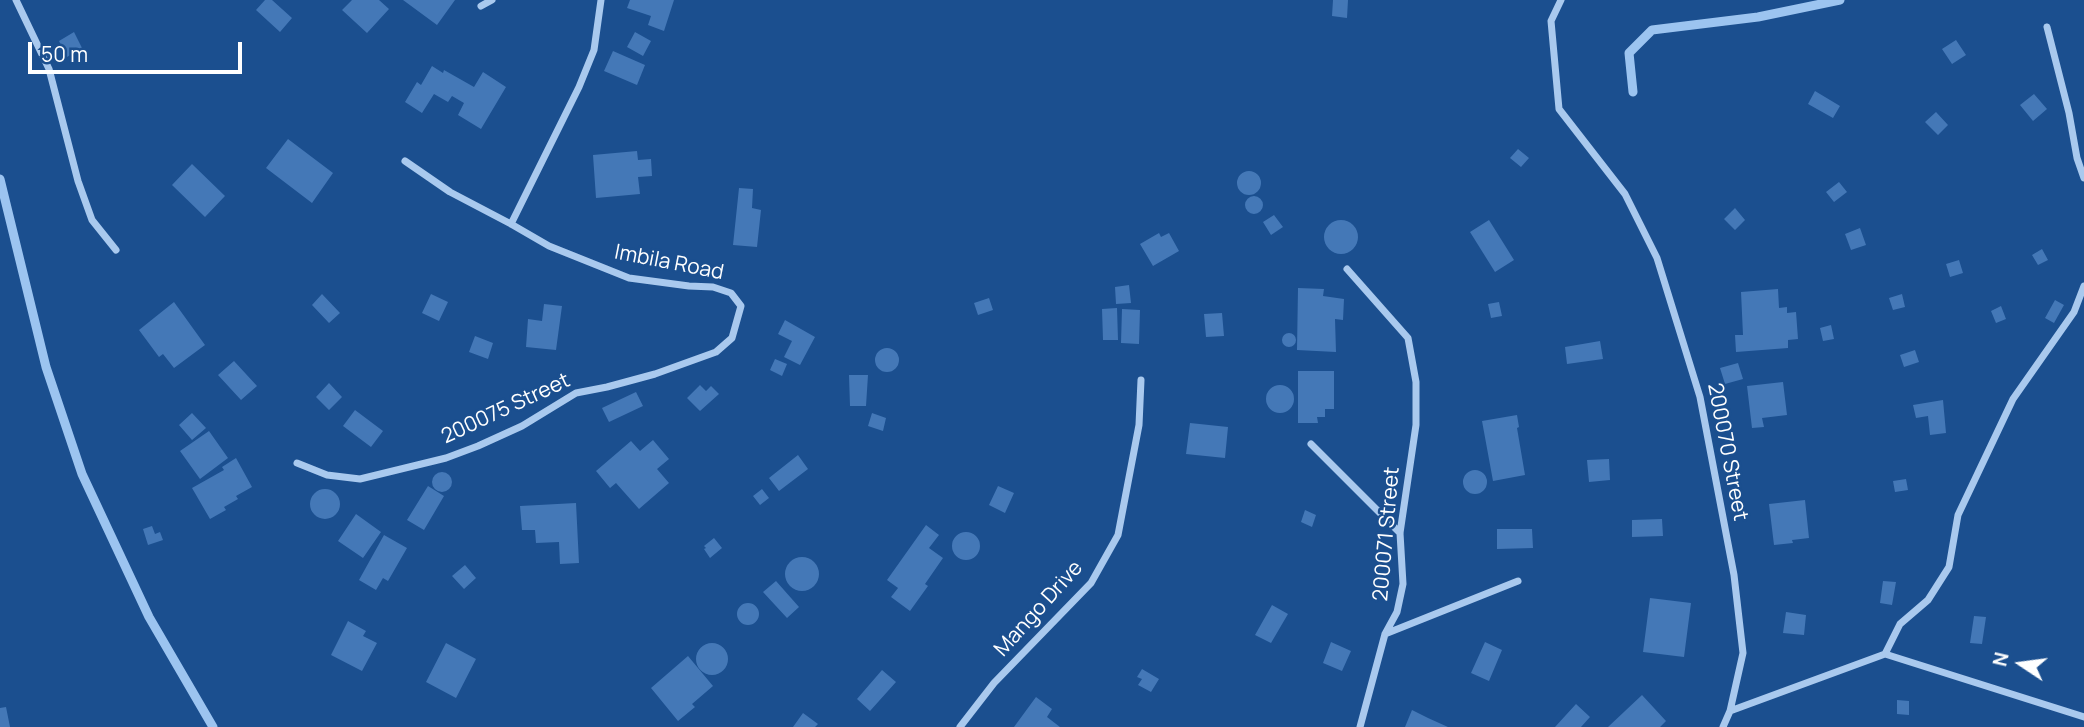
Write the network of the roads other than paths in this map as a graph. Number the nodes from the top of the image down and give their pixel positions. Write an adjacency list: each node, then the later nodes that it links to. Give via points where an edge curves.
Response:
1 (16, 0): 10 (street, via 49,69 92,220)
2 (492, 0): 5 (street)
3 (601, 0): 9 (street, via 594,50)
4 (1561, 0): 21 (street, 200070 Street, via 1551,21 1559,109 1625,194 1657,258 1700,397 1734,575 1743,653)
5 (481, 6)
6 (2047, 27): 8 (street)
7 (405, 161): 9 (street, Imbila Road, via 450,192)
8 (2084, 178)
9 (512, 224): 13 (street, Imbila Road, via 549,246 617,274 713,287 731,293)
10 (116, 250)
11 (1347, 269): 17 (street, 200071 Street, via 1408,338 1416,382 1416,425)
12 (2084, 286): 20 (street, via 2074,312 2012,399 1958,515 1949,567 1928,600 1900,624)
13 (741, 306): 16 (street, 200075 Street, via 732,338 716,352 656,374 576,393 522,426 446,458 360,479 327,475)
14 (1141, 380): 23 (street, Mango Drive, via 1139,425 1118,536 1091,583 994,683)
15 (1311, 444): 17 (street)
16 (297, 463)
17 (1400, 533): 19 (street, 200071 Street, via 1403,584 1397,612)
18 (1518, 581): 19 (street)
19 (1385, 634): 24 (street, 200071 Street)
20 (1885, 653): 21 (street); 22 (street)
21 (1730, 711): 25 (street, 200070 Street)
22 (2084, 717)
23 (960, 727)
24 (1360, 727)
25 (1723, 727)

